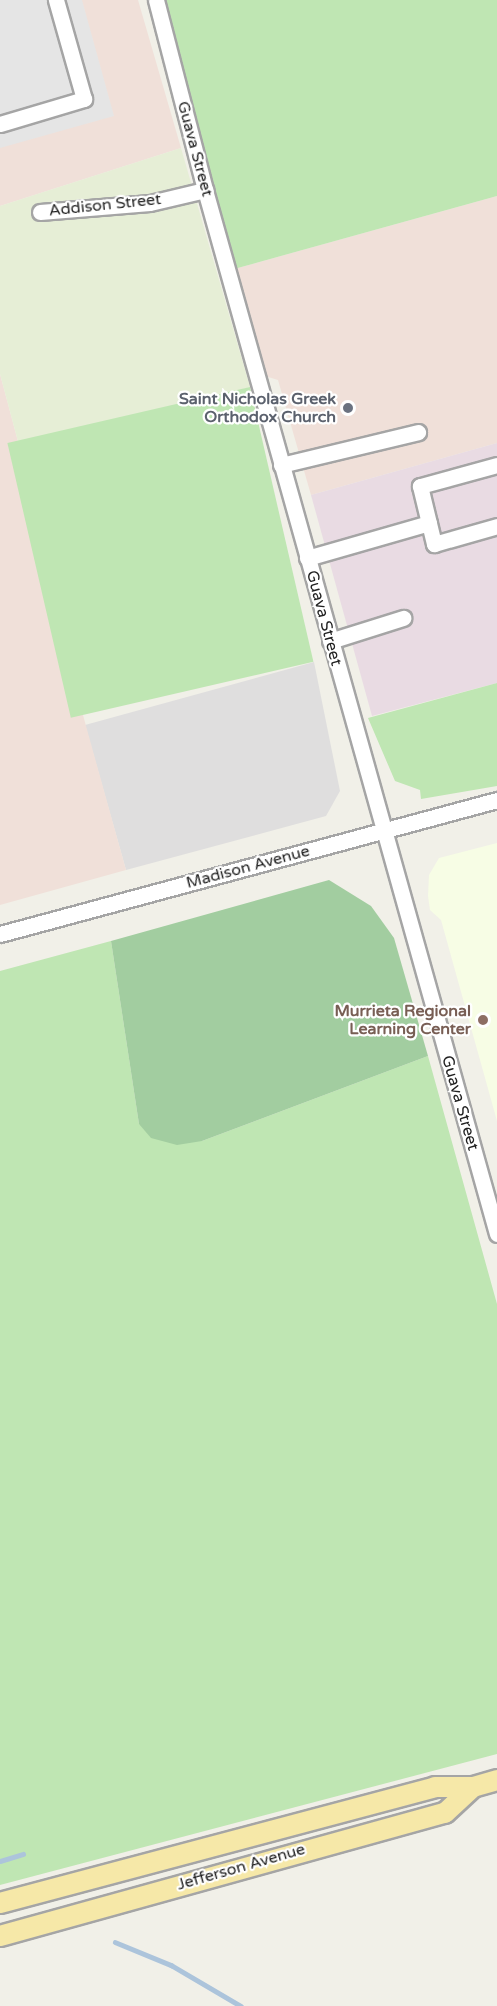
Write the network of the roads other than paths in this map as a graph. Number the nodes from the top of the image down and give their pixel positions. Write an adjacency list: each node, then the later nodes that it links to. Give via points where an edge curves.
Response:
1 (56, 0): 3 (street, via 84,99)
2 (156, 0): 4 (street, Guava Street)
3 (0, 124)
4 (205, 190): 5 (street, Addison Street, via 150,203); 7 (street, Guava Street)
5 (40, 212)
6 (418, 432): 7 (street)
7 (281, 465): 11 (street, Guava Street)
8 (497, 465): 9 (street, via 420,486)
9 (429, 523): 10 (street, via 434,544); 11 (street)
10 (497, 526)
11 (307, 558): 13 (street, Guava Street)
12 (403, 618): 13 (street)
13 (330, 641): 15 (street, Guava Street)
14 (497, 801): 15 (street, Madison Avenue)
15 (382, 830): 16 (street, Madison Avenue); 17 (street, Guava Street)
16 (0, 934)
17 (497, 1234)
18 (497, 1780): 19 (main road, Jefferson Avenue)
19 (473, 1786): 20 (main road, Jefferson Avenue, via 435,1787); 21 (main road, Jefferson Avenue, via 445,1813)
20 (0, 1903)
21 (0, 1936)

